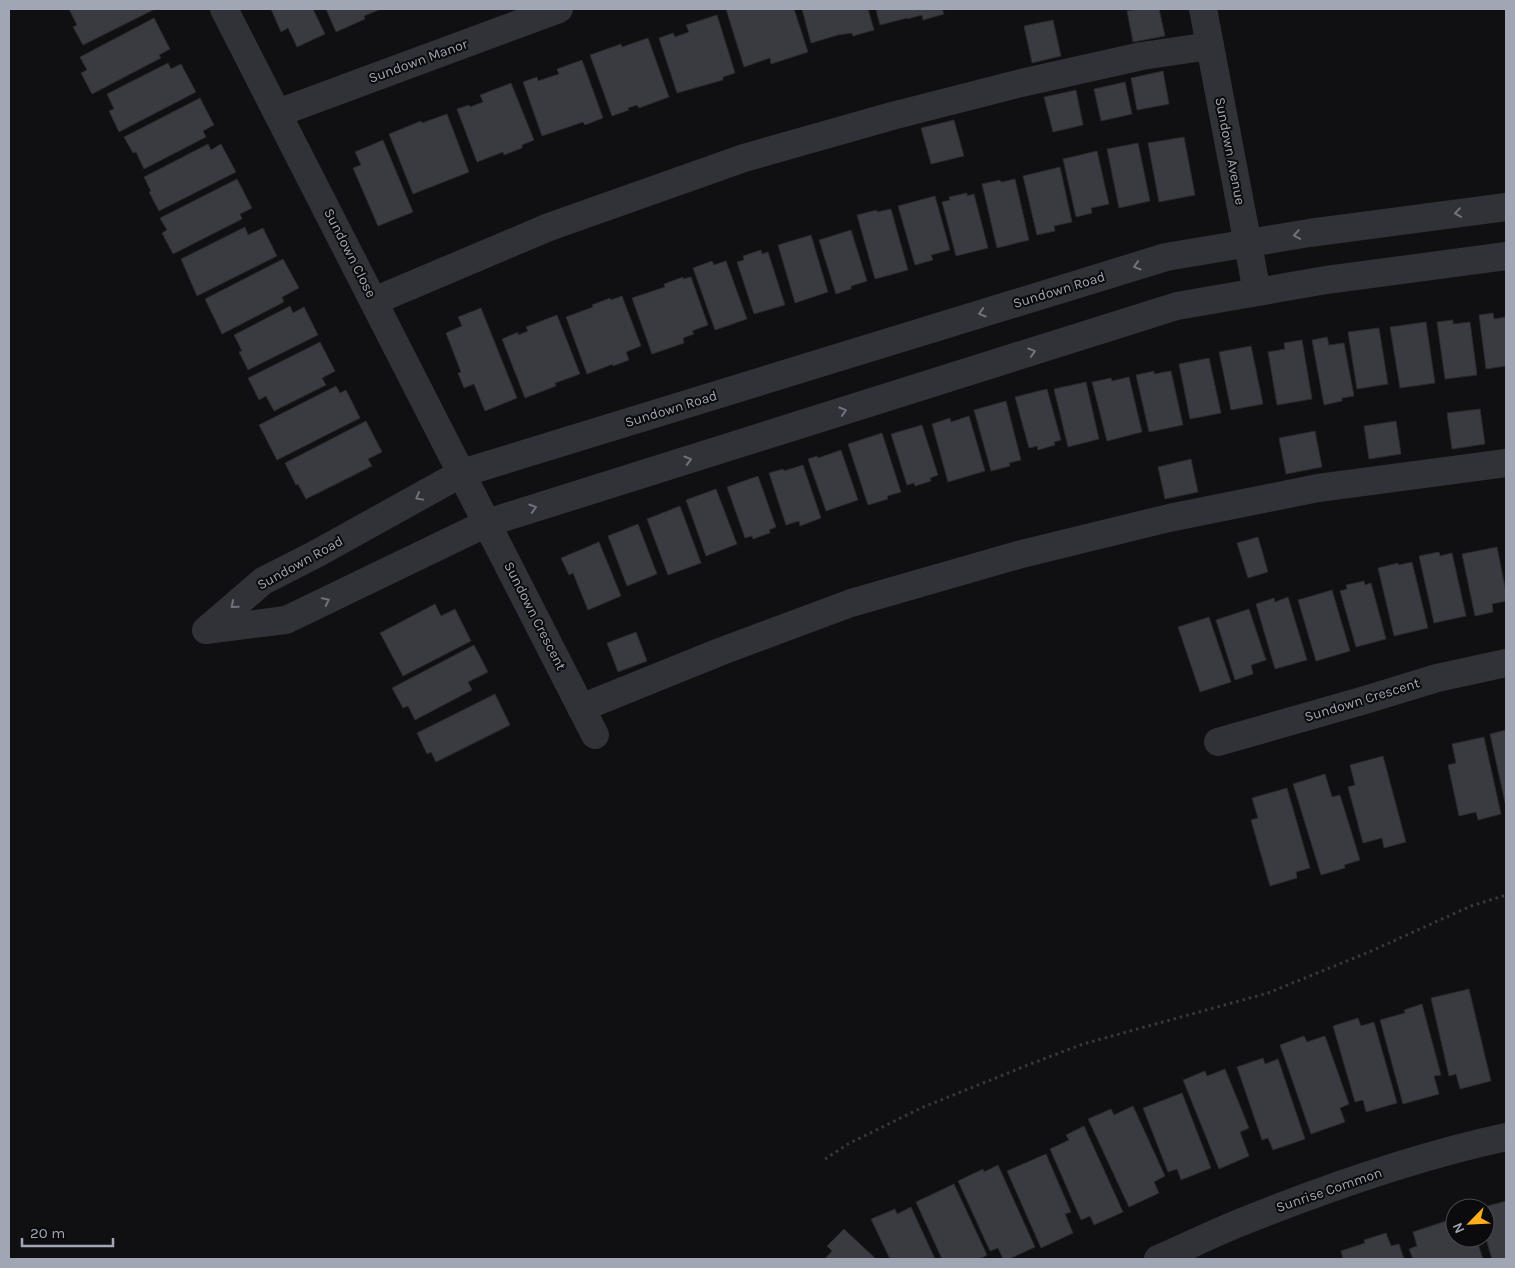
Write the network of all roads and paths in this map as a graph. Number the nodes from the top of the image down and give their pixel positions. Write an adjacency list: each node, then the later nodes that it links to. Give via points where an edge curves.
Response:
1 (224, 9): 5 (street, Sundown Close)
2 (559, 9): 5 (street, Sundown Manor)
3 (1203, 9): 4 (street, Sundown Avenue)
4 (1210, 46): 7 (street, Sundown Avenue); 10 (street, via 1142,56 1021,83 744,158 549,227)
5 (278, 113): 10 (street, Sundown Close)
6 (1506, 207): 7 (street, Sundown Road, one-way to 7)
7 (1247, 243): 9 (street, Sundown Avenue); 12 (street, Sundown Road, one-way to 12, via 1166,257)
8 (1506, 256): 9 (street, Sundown Road)
9 (1257, 292): 14 (street, Sundown Road, one-way to 9, via 1178,306)
10 (374, 301): 12 (street, Sundown Close)
11 (1506, 463): 16 (street, via 1318,488 1169,518 1018,555 851,603)
12 (462, 473): 13 (street, Sundown Close); 14 (street, Sundown Road, one-way to 14, via 263,581 206,630 286,620)
13 (474, 498): 14 (street, Sundown Crescent)
14 (487, 523): 16 (street, Sundown Crescent)
15 (1506, 663): 18 (street, Sundown Crescent, via 1436,678)
16 (581, 708): 17 (street, Sundown Crescent)
17 (595, 735)
18 (1218, 742)
19 (1506, 895): 21 (path, via 1471,906 1268,994 1083,1044 1033,1063 921,1108)
20 (1506, 1137): 22 (street, Sunrise Common, via 1359,1178 1248,1219)
21 (825, 1159)
22 (1158, 1259)

